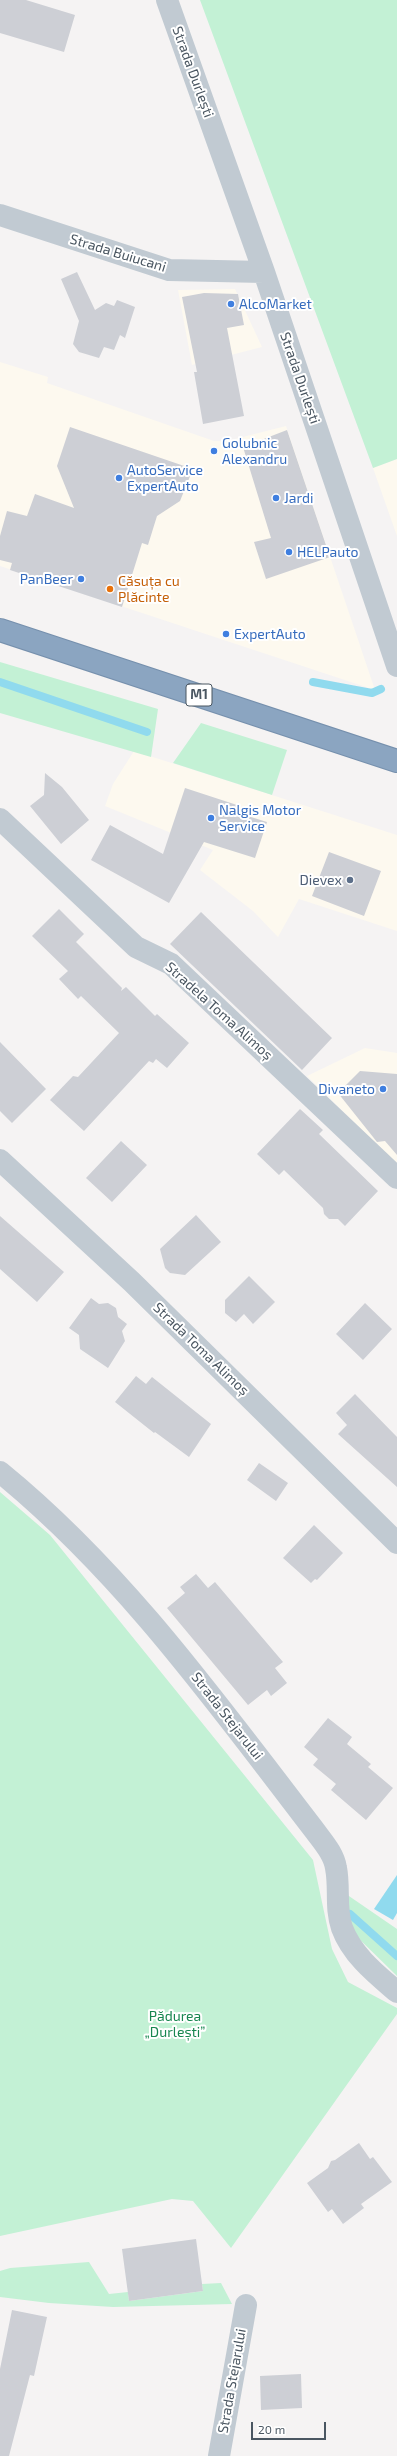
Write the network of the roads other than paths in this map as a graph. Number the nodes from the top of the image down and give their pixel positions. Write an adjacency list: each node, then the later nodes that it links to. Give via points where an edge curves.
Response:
1 (167, 0): 3 (street, Strada Durlești)
2 (0, 215): 3 (street, Strada Buiucani, via 169,270)
3 (264, 272): 5 (street, Strada Durlești)
4 (0, 630): 6 (highway, M1)
5 (397, 666)
6 (397, 761)
7 (0, 819): 9 (street, Stradela Toma Alimoș, via 136,947 171,964)
8 (0, 1160): 11 (street, Strada Toma Alimoș, via 132,1282)
9 (397, 1178)
10 (0, 1472): 12 (street, Strada Stejarului, via 41,1505 112,1578 184,1661 315,1831 330,1852 336,1867 338,1911 342,1929 364,1962)
11 (397, 1543)
12 (397, 1992)
13 (246, 2305): 14 (street, Strada Stejarului)
14 (219, 2456)

